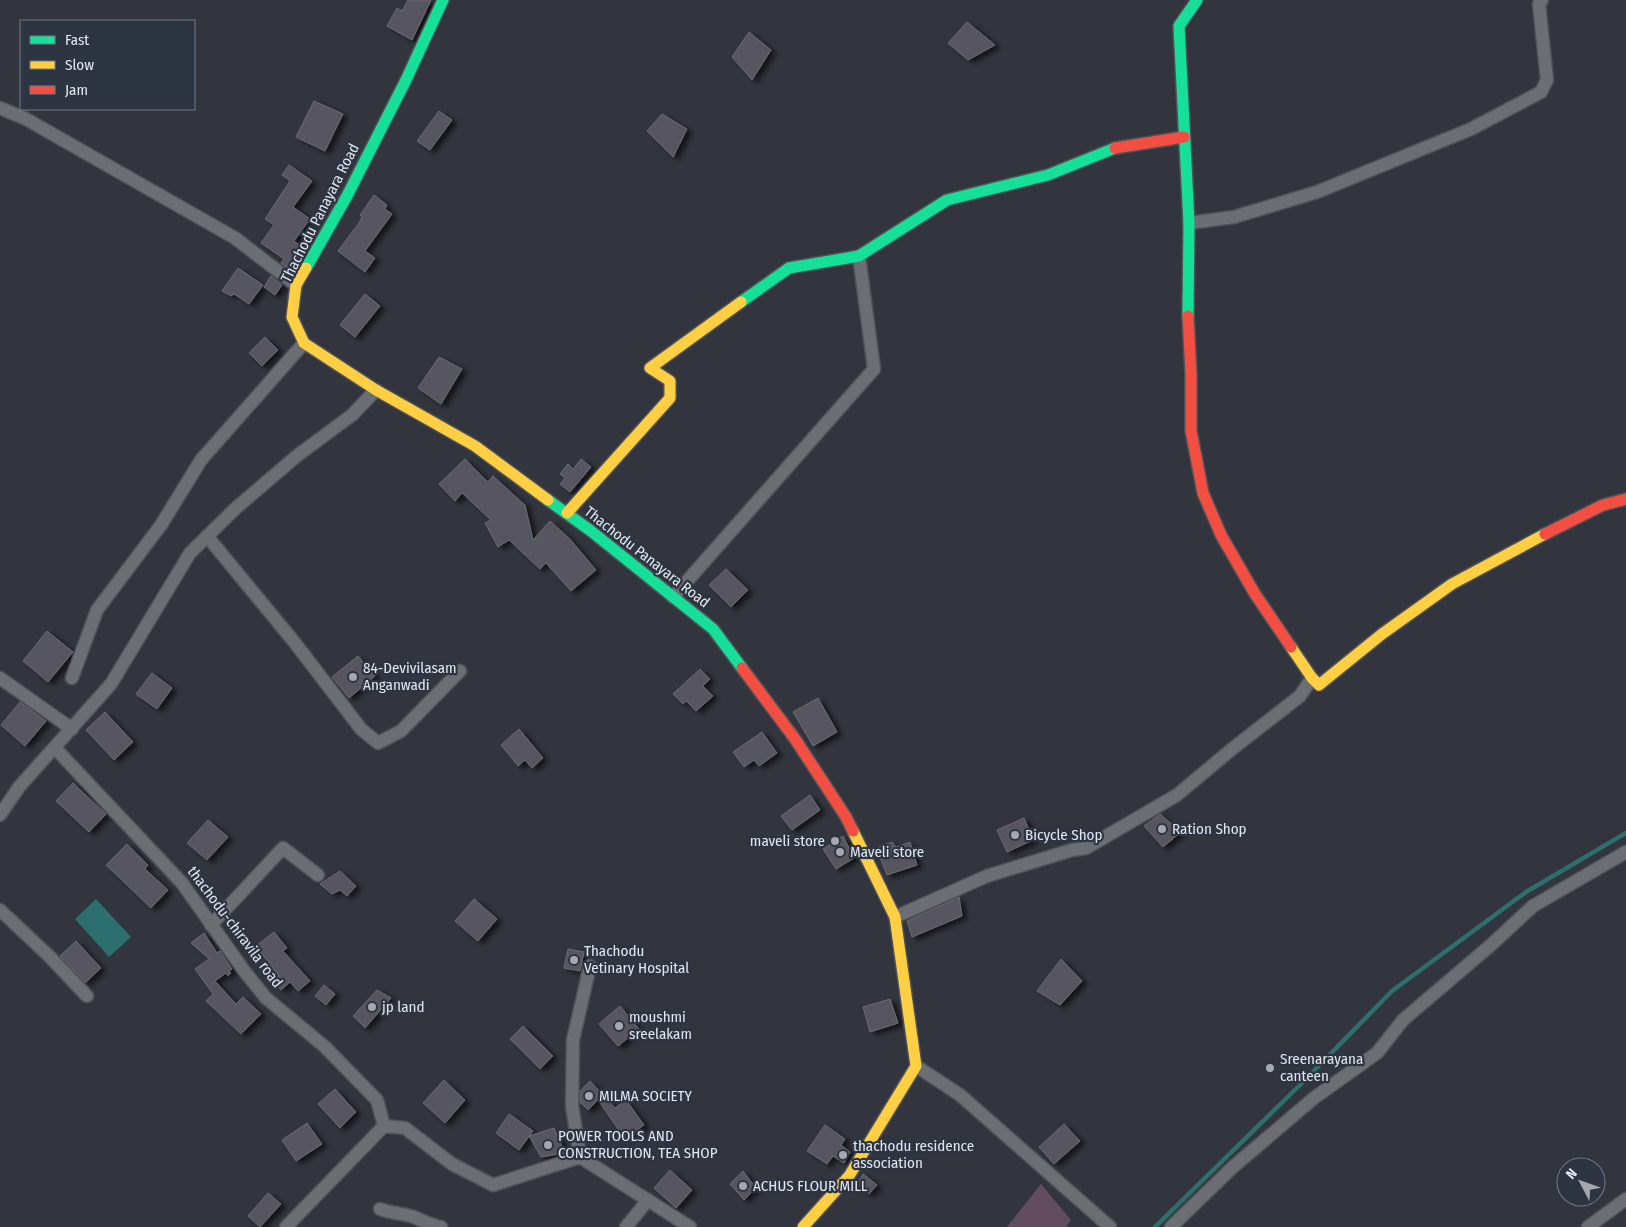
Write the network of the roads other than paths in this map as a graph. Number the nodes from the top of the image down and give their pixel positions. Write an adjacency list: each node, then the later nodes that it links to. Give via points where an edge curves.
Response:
1 (443, 0): 8 (street, Thachodu Panayara Road, via 347,196)
2 (1197, 0): 5 (street, via 1179,26)
3 (1542, 0): 6 (street, via 1539,4 1547,80 1542,92 1471,129 1317,192 1234,217)
4 (0, 108): 8 (street, via 26,119 235,238)
5 (1184, 137): 6 (street); 7 (street, via 1110,149 1048,175 947,200)
6 (1188, 223): 18 (street, via 1191,431 1203,493 1255,594)
7 (859, 256): 12 (street, via 789,268 650,368 670,382 670,398); 14 (street, via 874,369)
8 (296, 285): 9 (street, Thachodu Panayara Road, via 292,317)
9 (304, 343): 10 (street, Thachodu Panayara Road); 17 (street, via 201,460 161,525 97,610)
10 (376, 390): 12 (street, Thachodu Panayara Road, via 475,446); 13 (street, via 352,414 237,507)
11 (1626, 499): 18 (street, via 1603,505 1452,584 1382,634 1319,685)
12 (567, 513): 14 (street, Thachodu Panayara Road)
13 (208, 536): 15 (street, via 361,729 378,742 401,731); 19 (street, via 190,553 111,684)
14 (673, 597): 25 (street, Thachodu Panayara Road, via 713,629 795,739 846,817)
15 (460, 671)
16 (0, 678): 19 (street)
17 (72, 678)
18 (1312, 678): 25 (street, via 1300,696 1177,795 1086,848 987,876)
19 (72, 729): 20 (street)
20 (55, 748): 21 (street); 26 (street, thachodu-chiravila road, via 182,883)
21 (0, 815)
22 (1626, 852): 41 (street, via 1533,906 1403,1020 1377,1053 1314,1098 1233,1167)
23 (318, 875): 26 (street, via 283,848)
24 (0, 910): 28 (street)
25 (895, 917): 29 (street, Thachodu Panayara Road)
26 (211, 925): 30 (street, thachodu-chiravila road, via 266,998 324,1046 377,1100)
27 (590, 966): 31 (street, via 573,1040 572,1106)
28 (86, 996)
29 (916, 1066): 39 (street, via 849,1176); 40 (street, via 960,1095)
30 (384, 1126): 31 (street, via 405,1128 452,1164 492,1185); 35 (street)
31 (580, 1157): 33 (street)
32 (1626, 1199): 42 (street)
33 (648, 1200): 37 (street); 38 (street)
34 (380, 1209): 36 (street)
35 (286, 1227)
36 (441, 1227)
37 (626, 1227)
38 (690, 1227)
39 (803, 1227)
40 (1110, 1227)
41 (1171, 1227)
42 (1588, 1227)

